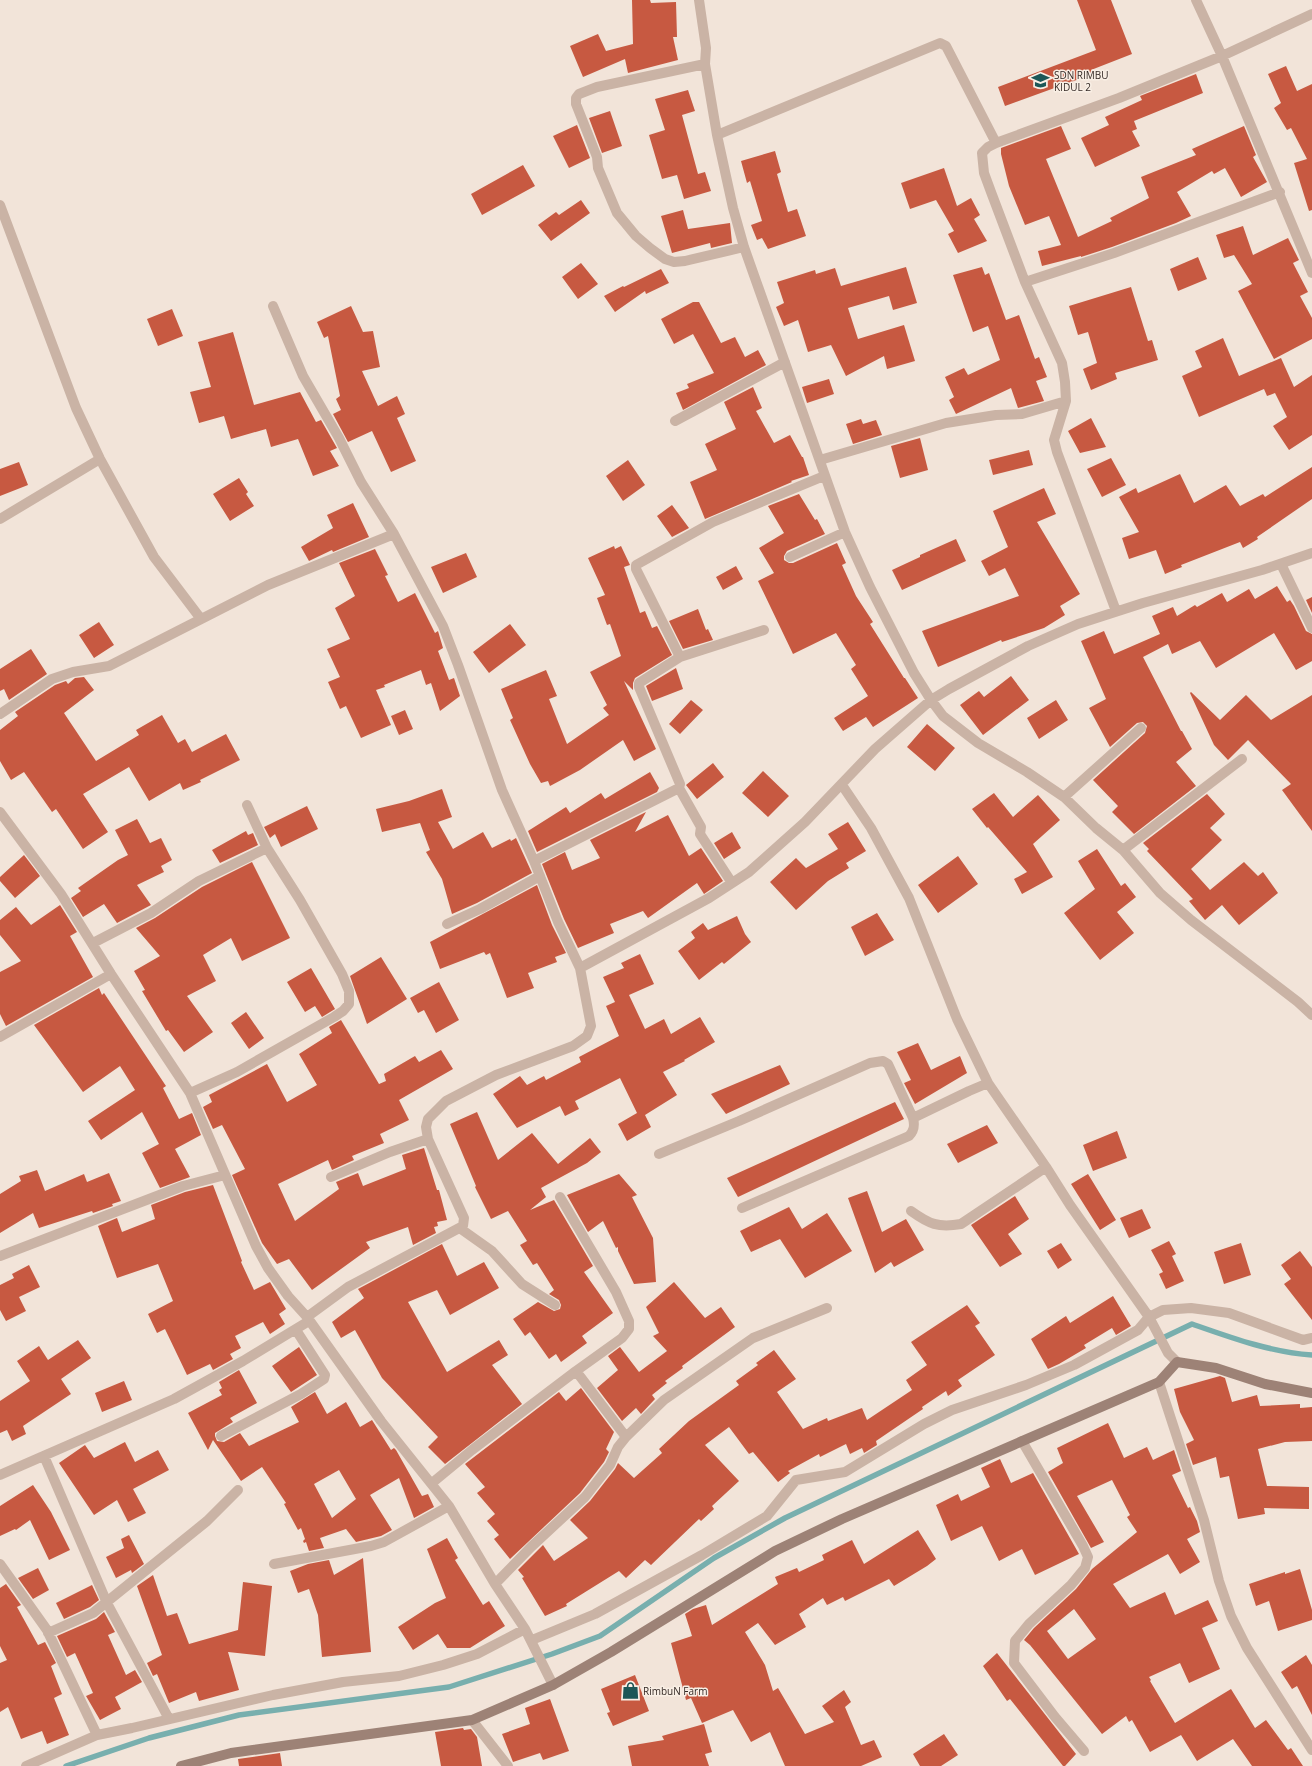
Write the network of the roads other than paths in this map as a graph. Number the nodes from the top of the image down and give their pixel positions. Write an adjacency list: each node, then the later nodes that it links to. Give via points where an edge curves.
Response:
1 (699, 0): 5 (street, via 706,48)
2 (1196, 0): 4 (street)
3 (1312, 14): 4 (street)
4 (1222, 56): 7 (street, via 1119,98); 8 (street)
5 (705, 64): 6 (street); 10 (street, via 597,87 579,94 576,104 617,213 650,248 674,262)
6 (718, 135): 7 (street, via 940,43 946,46); 10 (street)
7 (996, 143): 13 (street, via 982,154 984,173)
8 (1280, 192): 11 (street); 13 (street, via 1114,254)
9 (0, 204): 18 (street, via 76,408)
10 (744, 247): 15 (street)
11 (1308, 253): 12 (street)
12 (1312, 273)
13 (1025, 282): 16 (street, via 1062,363)
14 (272, 306): 23 (street, via 303,376 361,482)
15 (785, 362): 17 (street); 19 (street)
16 (1066, 401): 19 (street, via 1022,414 996,415 946,423); 27 (street, via 1054,440)
17 (676, 421)
18 (100, 459): 21 (street); 28 (street, via 154,557)
19 (820, 460): 20 (street)
20 (824, 476): 22 (street); 31 (street, via 713,522 636,565)
21 (0, 519)
22 (846, 532): 25 (street); 32 (street, via 870,587)
23 (394, 534): 28 (street, via 268,585); 43 (street, via 446,633 502,790)
24 (1312, 553): 26 (street)
25 (790, 557)
26 (1281, 564): 27 (street); 29 (street)
27 (1116, 611): 32 (street, via 1028,646)
28 (202, 619): 33 (street, via 109,666 52,679)
29 (1312, 628)
30 (764, 630): 31 (street)
31 (680, 657): 37 (street, via 639,682 680,784)
32 (931, 700): 36 (street, via 876,749); 38 (street, via 943,716 978,743)
33 (0, 714)
34 (1141, 728): 38 (street)
35 (1242, 759): 42 (street)
36 (842, 785): 45 (street, via 749,872); 52 (street, via 871,828 909,898 957,1019)
37 (679, 788): 43 (street); 45 (street, via 701,827 700,834)
38 (1064, 797): 42 (street)
39 (247, 804): 41 (street)
40 (0, 812): 47 (street, via 61,894)
41 (267, 848): 47 (street, via 199,880 151,912); 53 (street, via 304,906 342,974 349,991 349,1004 334,1017 237,1072)
42 (1123, 850): 50 (street, via 1160,893)
43 (534, 861): 44 (street)
44 (540, 876): 46 (street); 48 (street)
45 (732, 883): 48 (street)
46 (447, 924)
47 (93, 943): 49 (street)
48 (580, 968): 55 (street, via 591,1026 587,1036 573,1046 496,1075 440,1104 428,1119)
49 (111, 974): 51 (street); 53 (street)
50 (1312, 1015)
51 (0, 1037)
52 (988, 1083): 54 (street); 57 (street)
53 (190, 1093): 58 (street)
54 (913, 1118): 56 (street, via 888,1064 883,1061 870,1062); 61 (street, via 915,1124 909,1136)
55 (428, 1139): 59 (street); 63 (street, via 464,1218)
56 (659, 1154)
57 (1046, 1167): 62 (street, via 961,1224 936,1226); 67 (street)
58 (225, 1175): 64 (street, via 182,1186); 68 (street, via 268,1268)
59 (331, 1177)
60 (560, 1197): 74 (street, via 616,1292 630,1324 622,1338)
61 (742, 1208)
62 (911, 1211)
63 (461, 1229): 65 (street, via 492,1251 522,1284); 68 (street, via 348,1287)
64 (0, 1256)
65 (555, 1305)
66 (827, 1308): 78 (street, via 753,1338 664,1400)
67 (1149, 1317): 70 (street, via 1163,1310 1191,1308 1229,1313 1303,1340); 73 (street, via 1168,1354); 91 (street, via 1138,1330 1074,1365 1026,1385 952,1410 924,1424 846,1472 796,1480 767,1516 595,1614)
68 (308, 1319): 69 (street); 71 (street)
69 (296, 1330): 72 (street); 80 (street, via 167,1403)
70 (1312, 1338)
71 (329, 1350): 72 (street); 82 (street, via 381,1421)
72 (314, 1358): 77 (street, via 325,1375 324,1379)
73 (1177, 1362): 75 (main road); 76 (main road, via 1216,1368 1259,1382)
74 (576, 1371): 78 (street); 82 (street)
75 (1160, 1382): 79 (main road); 96 (street, via 1204,1520 1219,1581 1231,1616 1247,1648)
76 (1312, 1393)
77 (221, 1436)
78 (626, 1436): 87 (street, via 610,1465 585,1496)
79 (1022, 1441): 92 (main road, via 775,1551); 97 (street, via 1088,1557 1086,1568 1015,1641 1014,1663)
80 (44, 1456): 81 (street); 88 (street)
81 (0, 1475)
82 (432, 1483): 84 (street)
83 (238, 1490): 88 (street, via 207,1521)
84 (449, 1506): 86 (street, via 384,1542); 87 (street)
85 (0, 1564): 90 (street)
86 (274, 1564)
87 (495, 1584): 89 (street)
88 (107, 1603): 90 (street, via 86,1617); 93 (street)
89 (525, 1629): 91 (street); 93 (street, via 477,1654 443,1666 399,1676 343,1682 273,1695)
90 (48, 1633): 95 (street)
91 (533, 1644): 92 (street)
92 (553, 1685): 94 (main road)
93 (169, 1719): 95 (street)
94 (472, 1720): 99 (main road, via 231,1753); 100 (street)
95 (97, 1735): 98 (street)
96 (1312, 1750)
97 (1084, 1751)
98 (26, 1766)
99 (181, 1766)
100 (508, 1766)

